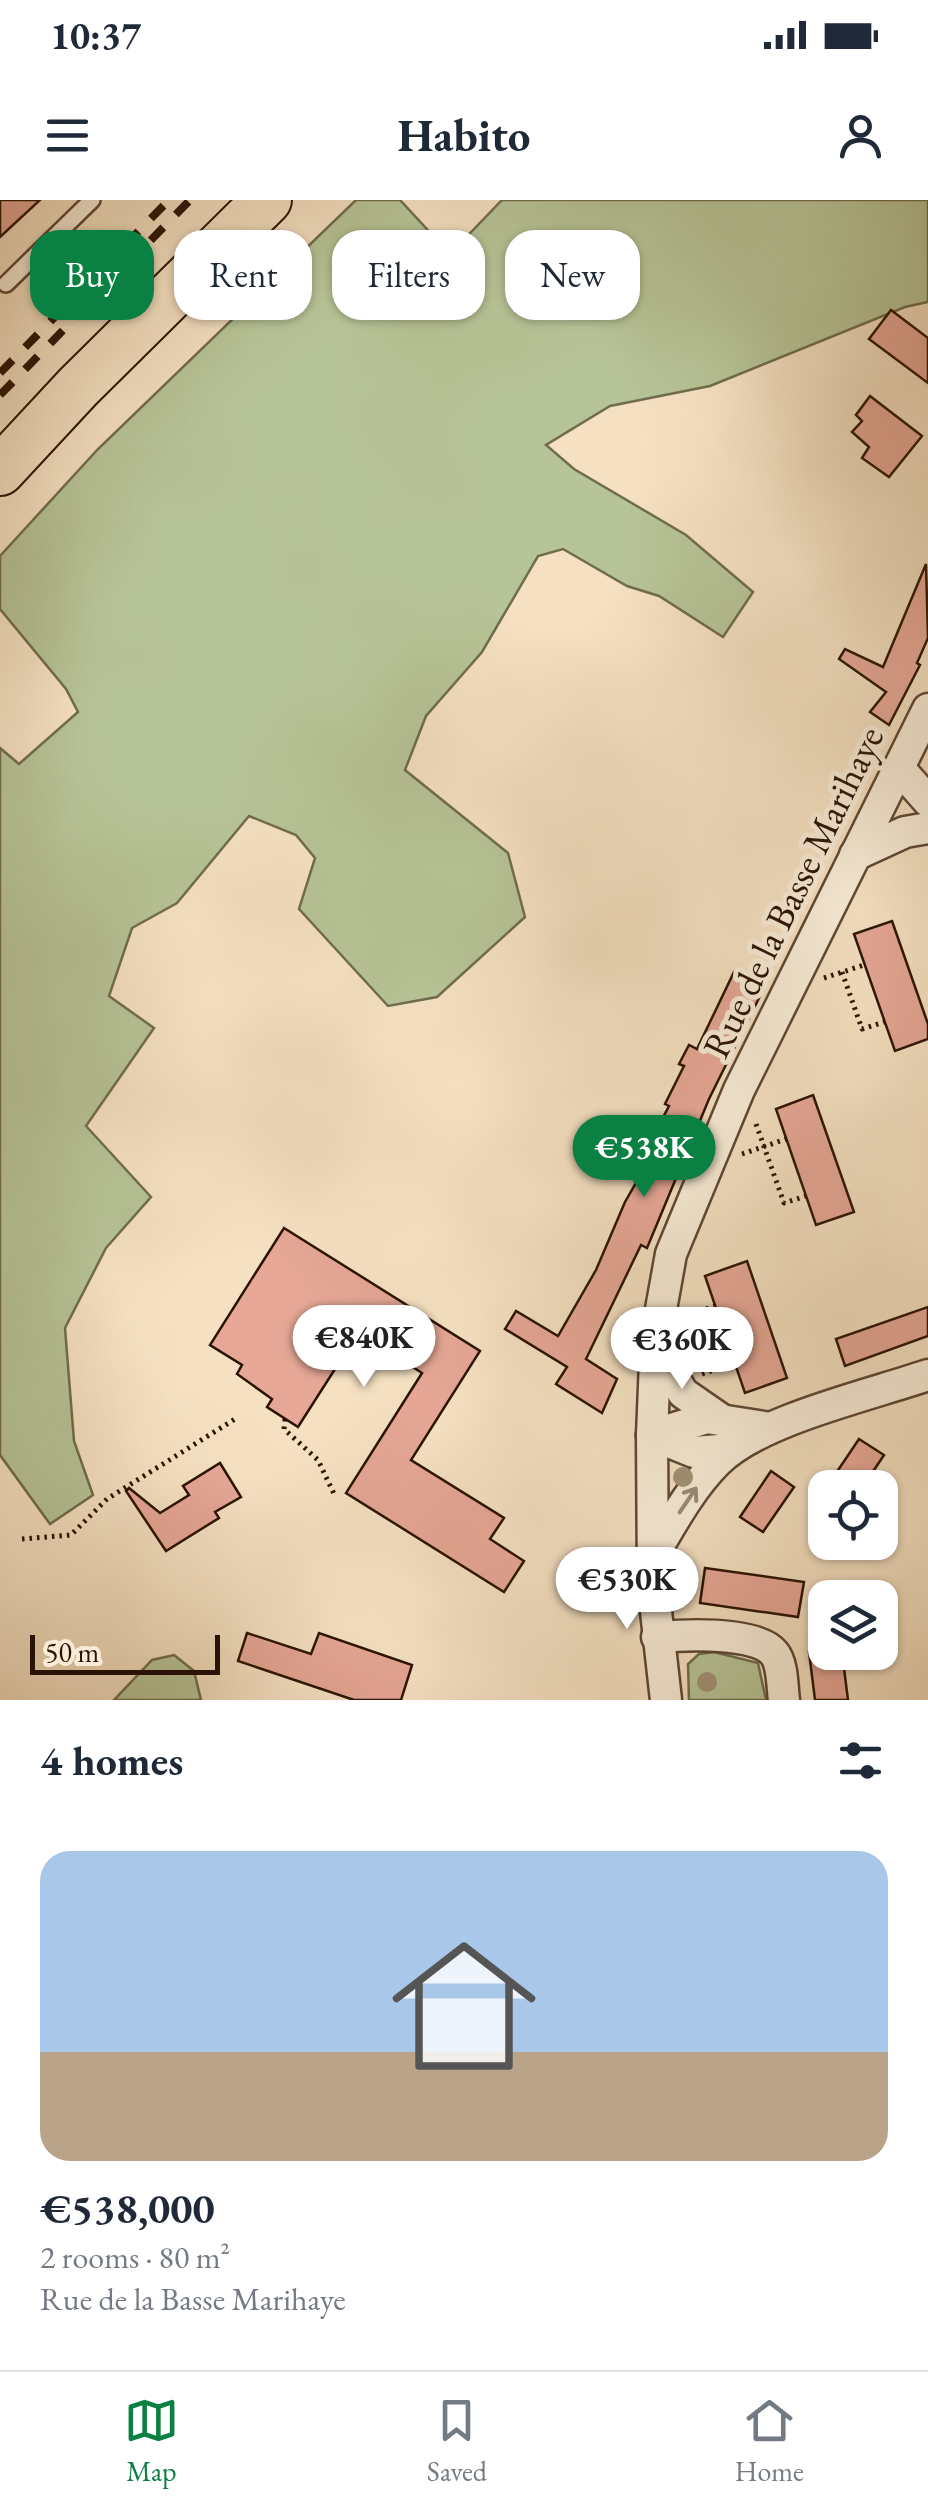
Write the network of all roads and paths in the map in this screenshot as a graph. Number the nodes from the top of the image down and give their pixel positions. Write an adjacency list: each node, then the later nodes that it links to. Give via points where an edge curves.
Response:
1 (92, 200): 3 (lane)
2 (267, 200): 4 (main road)
3 (6, 284)
4 (0, 471)
5 (928, 709): 6 (street, Rue de la Basse Marihaye)
6 (898, 768): 7 (street); 8 (street); 10 (street, Rue de la Basse Marihaye)
7 (928, 777)
8 (928, 800)
9 (928, 828): 10 (street)
10 (854, 855): 22 (street, Rue de la Basse Marihaye, via 684,1216)
11 (864, 965): 12 (path)
12 (842, 972): 13 (path); 14 (path, via 862,1029)
13 (815, 981)
14 (884, 1022)
15 (752, 1113): 17 (path)
16 (786, 1139): 17 (path)
17 (764, 1146): 18 (path); 19 (path, via 784,1203)
18 (730, 1158)
19 (806, 1196)
20 (715, 1306): 21 (path)
21 (678, 1319)
22 (655, 1346): 28 (street, Rue de la Basse Marihaye); 29 (street, via 683,1392)
23 (735, 1364): 25 (path)
24 (928, 1375): 29 (street, via 773,1428)
25 (690, 1378)
26 (235, 1419): 31 (path, via 107,1499 72,1535)
27 (285, 1419): 30 (path, via 284,1429 318,1460)
28 (652, 1435): 29 (street, via 694,1420); 32 (street, Rue de la Basse Marihaye)
29 (727, 1435): 32 (street, one-way to 29)
30 (336, 1496)
31 (22, 1538)
32 (652, 1557): 33 (street, Rue de la Basse Marihaye)
33 (658, 1637): 34 (street, Rue de la Basse Marihaye); 35 (street, via 701,1635 766,1645 778,1660)
34 (666, 1700)
35 (784, 1700)

